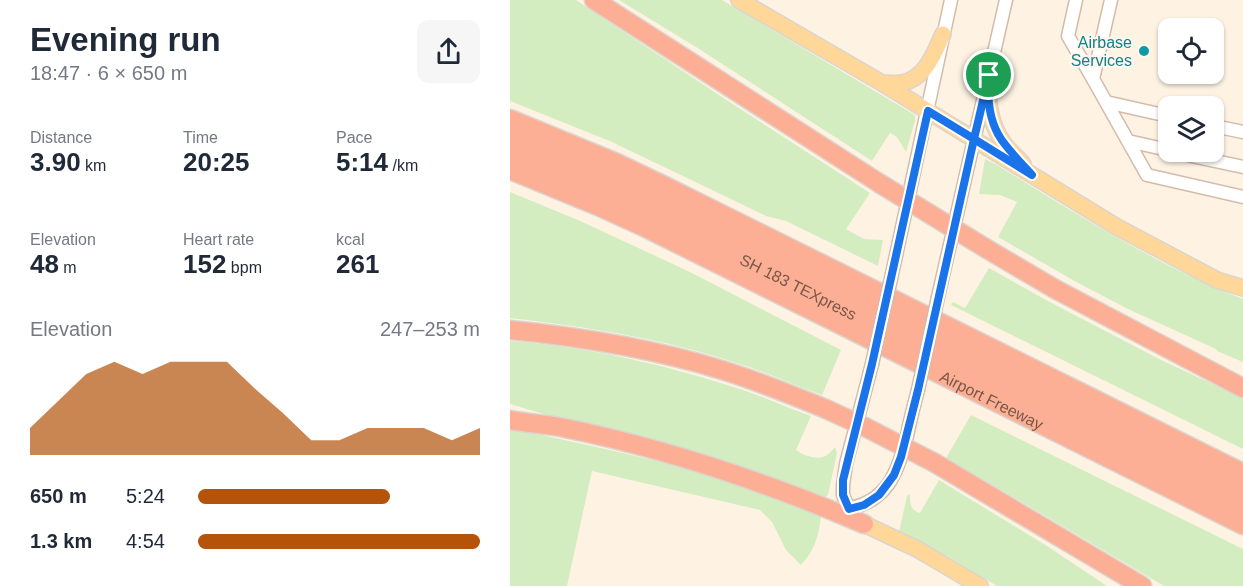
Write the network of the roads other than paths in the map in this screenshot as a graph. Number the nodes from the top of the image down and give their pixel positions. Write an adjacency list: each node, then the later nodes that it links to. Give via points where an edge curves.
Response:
1 (594, 0): 28 (highway, bridge, via 879,183)
2 (739, 0): 10 (main road)
3 (951, 0): 7 (street)
4 (1006, 0): 8 (street)
5 (1076, 0): 9 (street, via 1068,36)
6 (1111, 0): 9 (street)
7 (943, 34): 10 (main road, via 930,63 917,77 901,83); 12 (street)
8 (989, 75): 18 (street); 25 (main road, via 989,105 994,123 1001,139)
9 (1093, 80): 11 (street)
10 (882, 83): 12 (main road)
11 (1106, 102): 13 (street); 19 (street)
12 (928, 111): 18 (main road); 37 (street, bridge, via 843,480)
13 (1158, 114)
14 (510, 120): 35 (highway, via 665,186)
15 (1224, 128): 16 (street)
16 (1243, 132)
17 (510, 137): 36 (highway, SH 183 TEXpress, via 597,172 726,233)
18 (974, 139): 25 (main road); 37 (street, bridge, via 901,457 879,495 864,505)
19 (1128, 141): 20 (street); 26 (street, via 1147,175)
20 (1158, 148)
21 (510, 153): 38 (highway, SH 183 TEXpress, via 673,224)
22 (1220, 162): 23 (street)
23 (1243, 167)
24 (510, 170): 40 (highway, Airport Freeway, via 646,228)
25 (1032, 175): 27 (main road, via 1117,227 1217,280)
26 (1243, 197)
27 (1243, 288)
28 (1123, 325): 30 (highway); 31 (highway)
29 (510, 330): 41 (highway, bridge, via 661,354 778,389 935,463)
30 (1243, 378)
31 (1243, 388)
32 (510, 409): 34 (highway)
33 (510, 420): 34 (highway)
34 (558, 427): 37 (highway, via 660,451)
35 (1243, 473)
36 (1243, 491)
37 (840, 509): 39 (highway)
38 (1243, 509)
39 (864, 524): 42 (main road)
40 (1243, 525)
41 (1137, 584)
42 (980, 586)

